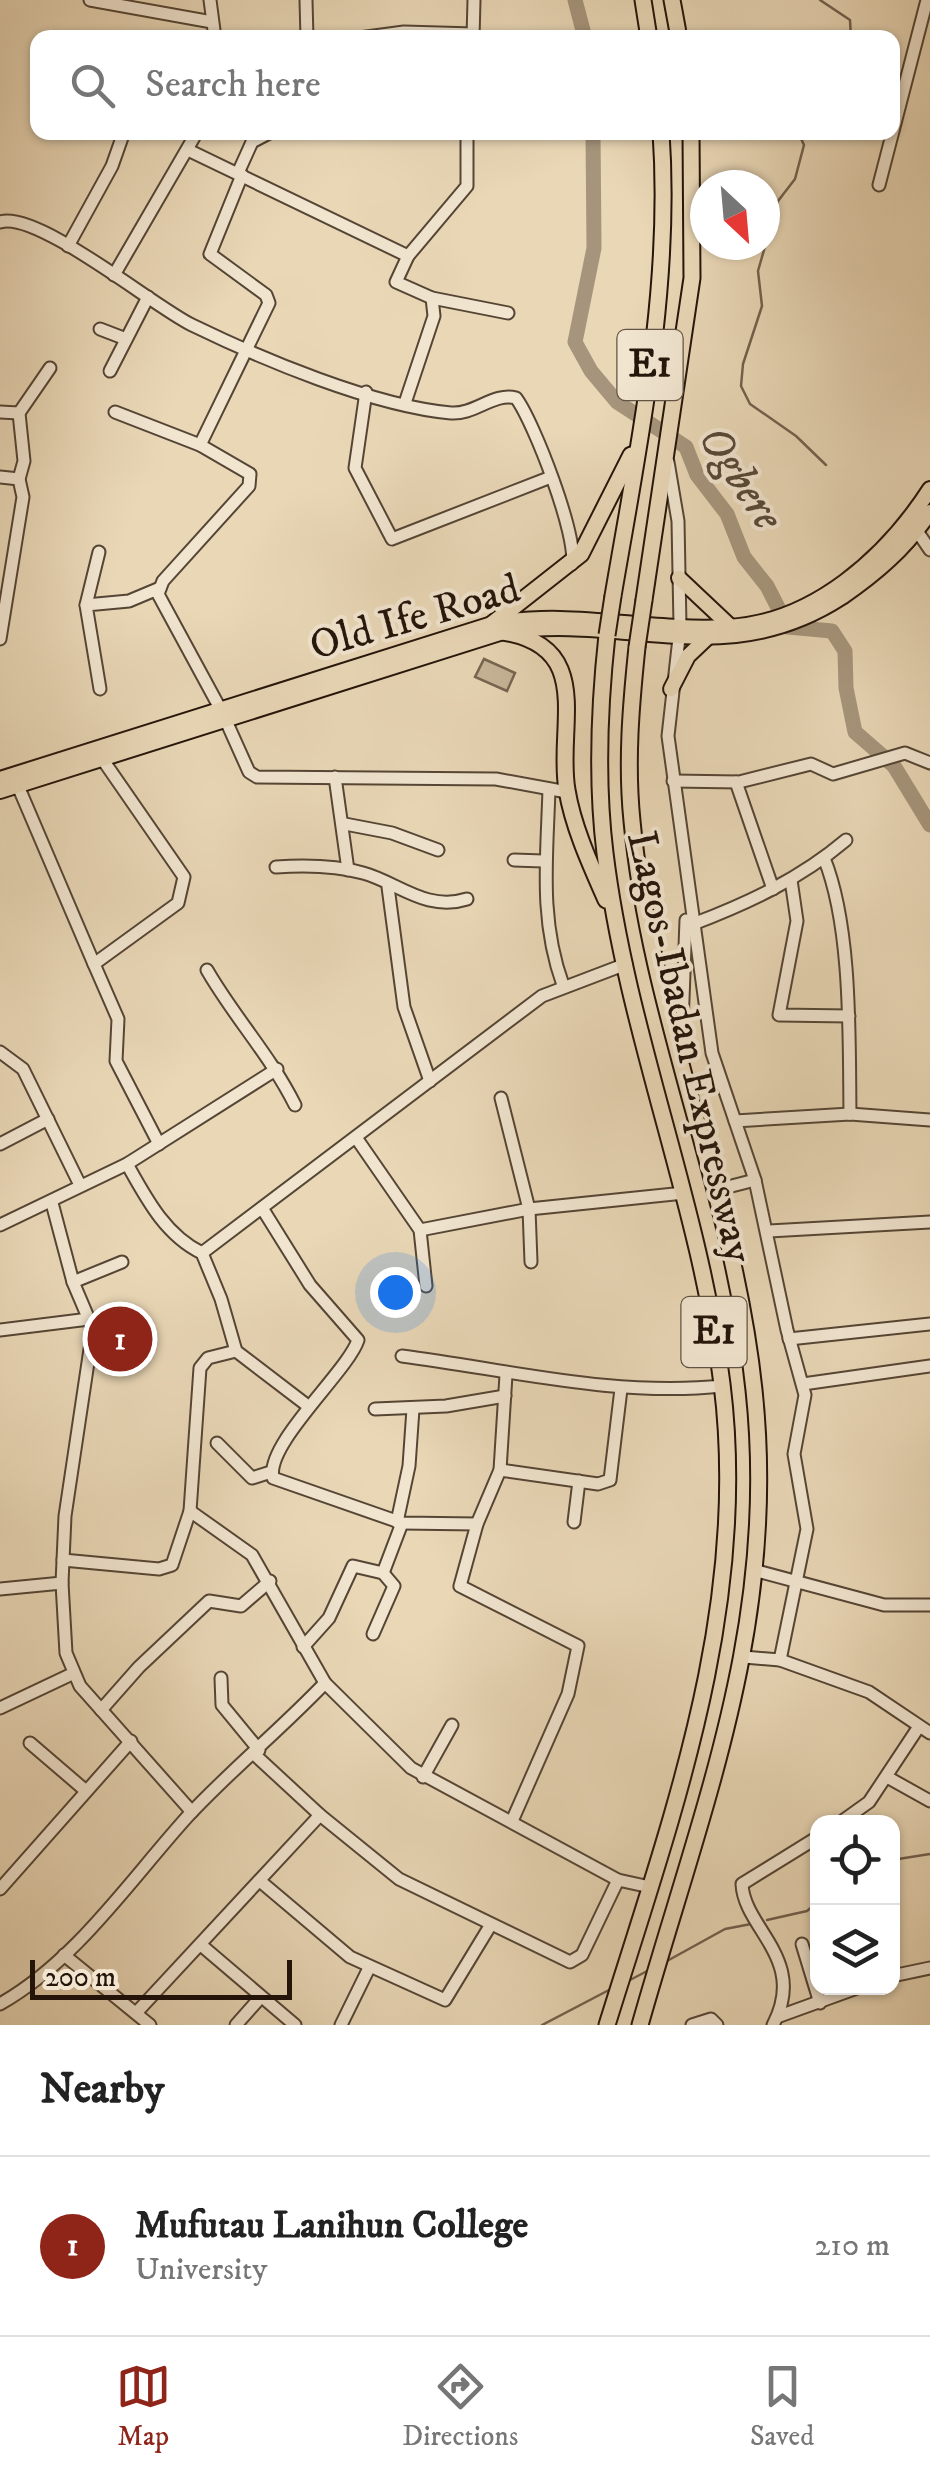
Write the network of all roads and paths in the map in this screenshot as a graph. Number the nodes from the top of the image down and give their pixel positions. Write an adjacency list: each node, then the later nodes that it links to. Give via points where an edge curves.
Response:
1 (90, 0): 8 (street)
2 (210, 0): 9 (street)
3 (306, 0): 11 (street)
4 (474, 0): 12 (street)
5 (643, 0): 13 (highway)
6 (672, 0): 14 (highway)
7 (927, 0): 15 (street)
8 (106, 2): 9 (street)
9 (212, 22): 10 (street)
10 (214, 30)
11 (308, 30)
12 (474, 30)
13 (649, 30)
14 (677, 30)
15 (925, 33): 16 (street)
16 (900, 114)
17 (121, 140): 28 (street)
18 (193, 140): 24 (street)
19 (256, 140): 25 (street)
20 (467, 140): 29 (street, via 467,186)
21 (661, 140): 44 (highway, Lagos-Ibadan Expressway / E1, via 662,259)
22 (691, 140): 46 (highway, Lagos-Ibadan Expressway / E1, via 692,278)
23 (892, 140): 26 (street)
24 (188, 150): 25 (street); 30 (street)
25 (240, 174): 29 (street); 36 (street, via 210,254 268,299)
26 (878, 185)
27 (0, 222): 28 (street, via 15,220)
28 (68, 246): 30 (street)
29 (408, 256): 32 (street, via 396,282)
30 (114, 275): 31 (street)
31 (148, 297): 35 (street); 36 (street)
32 (432, 298): 33 (street); 40 (street, via 434,316)
33 (508, 313)
34 (100, 329): 35 (street)
35 (126, 339): 38 (street)
36 (244, 348): 39 (street); 45 (street)
37 (50, 368): 43 (street)
38 (110, 371)
39 (366, 392): 40 (street); 48 (street, via 355,468 392,539)
40 (405, 403): 48 (street, via 451,413 516,398)
41 (0, 412): 43 (street)
42 (115, 412): 45 (street)
43 (19, 413): 49 (street)
44 (640, 434): 55 (highway); 94 (highway, Lagos-Ibadan Expressway / E1, bridge, via 607,635 599,794)
45 (200, 445): 57 (street, via 242,466 251,481)
46 (668, 458): 56 (street); 101 (highway, Lagos-Ibadan Expressway / E1, bridge, via 630,733 632,820)
47 (0, 477): 49 (street)
48 (551, 477): 55 (street)
49 (20, 479): 65 (street, via 22,521)
50 (930, 488): 59 (main road, Old Ife Road, via 865,564)
51 (930, 512): 52 (main road, Old Ife Road)
52 (917, 531): 53 (street); 59 (main road, Old Ife Road, via 865,582)
53 (930, 550)
54 (99, 552): 58 (street)
55 (572, 564): 62 (highway)
56 (679, 578): 61 (main road); 63 (street)
57 (160, 588): 58 (street, via 129,601); 68 (street, via 161,603)
58 (86, 604): 66 (street)
59 (801, 615): 60 (main road, Old Ife Road)
60 (769, 625): 61 (main road, Old Ife Road); 64 (main road, Old Ife Road)
61 (732, 627): 63 (main road, Old Ife Road)
62 (498, 628): 63 (main road, Old Ife Road, via 576,616); 68 (main road, Old Ife Road); 79 (highway, via 531,638 561,668 568,685)
63 (679, 632): 64 (main road, Old Ife Road); 67 (street)
64 (707, 638): 67 (main road)
65 (0, 640)
66 (100, 688)
67 (670, 689): 74 (street)
68 (225, 718): 69 (main road, Old Ife Road); 72 (street, via 257,777)
69 (197, 726): 70 (main road, Old Ife Road); 73 (main road, Old Ife Road)
70 (102, 760): 76 (main road, Old Ife Road); 95 (street, via 184,877 184,887 162,917)
71 (930, 763): 75 (street, via 904,753 833,774 810,764)
72 (336, 776): 77 (street, via 496,779); 80 (street)
73 (0, 780)
74 (673, 781): 75 (street); 91 (street)
75 (736, 782): 90 (street)
76 (18, 786): 78 (main road, Old Ife Road); 95 (street)
77 (549, 789): 79 (street); 85 (street)
78 (0, 792)
79 (567, 792): 94 (highway)
80 (345, 824): 82 (street); 87 (street)
81 (846, 840): 83 (street)
82 (438, 850)
83 (824, 858): 88 (street); 99 (street, via 836,887)
84 (514, 860): 85 (street)
85 (544, 861): 98 (street, via 548,942)
86 (276, 867): 87 (street)
87 (348, 870): 89 (street)
88 (791, 880): 90 (street); 99 (street, via 796,921 779,1015)
89 (388, 887): 92 (street, via 452,904); 103 (street, via 404,1007)
90 (774, 888): 93 (street)
91 (686, 891): 93 (street); 101 (street)
92 (467, 899)
93 (693, 924): 109 (street, via 712,1053)
94 (618, 926): 96 (highway, Lagos-Ibadan Expressway / E1)
95 (94, 964): 112 (street, via 118,1020 116,1061)
96 (626, 964): 98 (street); 117 (highway, Lagos-Ibadan Expressway / E1)
97 (207, 970): 102 (street)
98 (563, 985): 103 (street)
99 (849, 1016): 106 (street)
100 (0, 1052): 107 (street, via 23,1069)
101 (681, 1057): 116 (highway, Lagos-Ibadan Expressway / E1)
102 (277, 1069): 105 (street); 112 (street)
103 (430, 1081): 110 (street)
104 (501, 1098): 120 (street)
105 (295, 1104)
106 (850, 1114): 108 (street); 109 (street)
107 (48, 1119): 111 (street); 115 (street)
108 (930, 1120)
109 (736, 1121): 114 (street)
110 (356, 1139): 119 (street); 123 (street)
111 (0, 1144)
112 (159, 1144): 113 (street)
113 (127, 1164): 115 (street); 125 (street, via 150,1206)
114 (755, 1180): 116 (street); 124 (street)
115 (80, 1185): 118 (street)
116 (716, 1190): 154 (highway, Lagos-Ibadan Expressway / E1, via 736,1268 754,1389)
117 (684, 1194): 120 (street); 139 (highway, Lagos-Ibadan Expressway / E1)
118 (52, 1203): 122 (street); 128 (street)
119 (262, 1208): 125 (street); 142 (street, via 310,1286 358,1340)
120 (529, 1209): 123 (street); 127 (street)
121 (930, 1222): 124 (street)
122 (0, 1225)
123 (420, 1230): 129 (street)
124 (768, 1231): 133 (street)
125 (202, 1253): 134 (street)
126 (122, 1262): 128 (street)
127 (531, 1262)
128 (73, 1282): 130 (street)
129 (426, 1286)
130 (88, 1319): 132 (street); 153 (street, via 94,1344 64,1516)
131 (930, 1324): 133 (street)
132 (0, 1330)
133 (789, 1340): 138 (street)
134 (236, 1351): 142 (street); 149 (street, via 208,1358 200,1368)
135 (402, 1356): 137 (street)
136 (930, 1366): 138 (street)
137 (506, 1375): 140 (street); 141 (street)
138 (803, 1384): 156 (street, via 794,1454 808,1528)
139 (723, 1386): 140 (street); 186 (highway, Lagos-Ibadan Expressway / E1, via 723,1594 698,1720)
140 (620, 1389): 148 (street, via 610,1480)
141 (505, 1396): 143 (street); 146 (street)
142 (308, 1406): 147 (street)
143 (413, 1408): 144 (street); 150 (street)
144 (375, 1409)
145 (217, 1443): 147 (street, via 252,1478)
146 (500, 1470): 148 (street); 152 (street)
147 (271, 1472): 150 (street, via 278,1482)
148 (579, 1481): 151 (street)
149 (190, 1511): 153 (street, via 166,1568); 157 (street, via 252,1556)
150 (400, 1522): 152 (street); 155 (street)
151 (574, 1522)
152 (477, 1524): 182 (street, via 460,1586 578,1646 568,1694)
153 (63, 1560): 158 (street)
154 (757, 1571): 156 (street); 163 (highway, Lagos-Ibadan Expressway / E1)
155 (383, 1573): 161 (street, via 394,1586); 162 (street, via 353,1566 329,1618)
156 (799, 1578): 160 (street, via 884,1605); 164 (street)
157 (270, 1580): 162 (street); 169 (street, via 241,1606 210,1601)
158 (62, 1584): 159 (street); 165 (street)
159 (0, 1590)
160 (930, 1604)
161 (373, 1634)
162 (304, 1647): 167 (street)
163 (744, 1657): 164 (street); 206 (highway, Lagos-Ibadan Expressway / E1)
164 (780, 1660): 171 (street, via 870,1692)
165 (72, 1674): 168 (street); 169 (street)
166 (221, 1678): 174 (street, via 222,1706)
167 (325, 1683): 174 (street); 175 (street)
168 (0, 1708)
169 (102, 1710): 172 (street)
170 (452, 1725): 175 (street)
171 (924, 1731): 176 (street)
172 (131, 1741): 177 (street); 179 (street)
173 (30, 1743): 177 (street)
174 (256, 1752): 179 (street); 180 (street)
175 (423, 1777): 182 (street)
176 (887, 1777): 178 (street); 181 (street)
177 (86, 1791): 187 (street)
178 (930, 1802)
179 (192, 1812): 191 (street)
180 (320, 1815): 185 (street); 188 (street, via 409,1885)
181 (851, 1815)
182 (512, 1820): 184 (street)
183 (810, 1842): 200 (street, via 742,1884 780,1959)
184 (618, 1880): 186 (street); 188 (street, via 578,1959 570,1962)
185 (260, 1881): 190 (street); 192 (street)
186 (650, 1887): 205 (highway, Lagos-Ibadan Expressway / E1)
187 (0, 1889)
188 (490, 1926): 192 (street, via 445,2000)
189 (802, 1944): 198 (street)
190 (201, 1945): 196 (street); 199 (street)
191 (64, 1956): 197 (street); 199 (street)
192 (369, 1968): 204 (street)
193 (930, 1968): 194 (street)
194 (900, 1974)
195 (841, 1995): 198 (street)
196 (259, 1999): 202 (street); 203 (street)
197 (0, 2004)
198 (820, 2004): 200 (street)
199 (136, 2013): 201 (street)
200 (775, 2021)
201 (150, 2025)
202 (236, 2025)
203 (294, 2025)
204 (340, 2025)
205 (608, 2025)
206 (640, 2025)
207 (692, 2025): 208 (street, via 711,2019)
208 (716, 2025)

